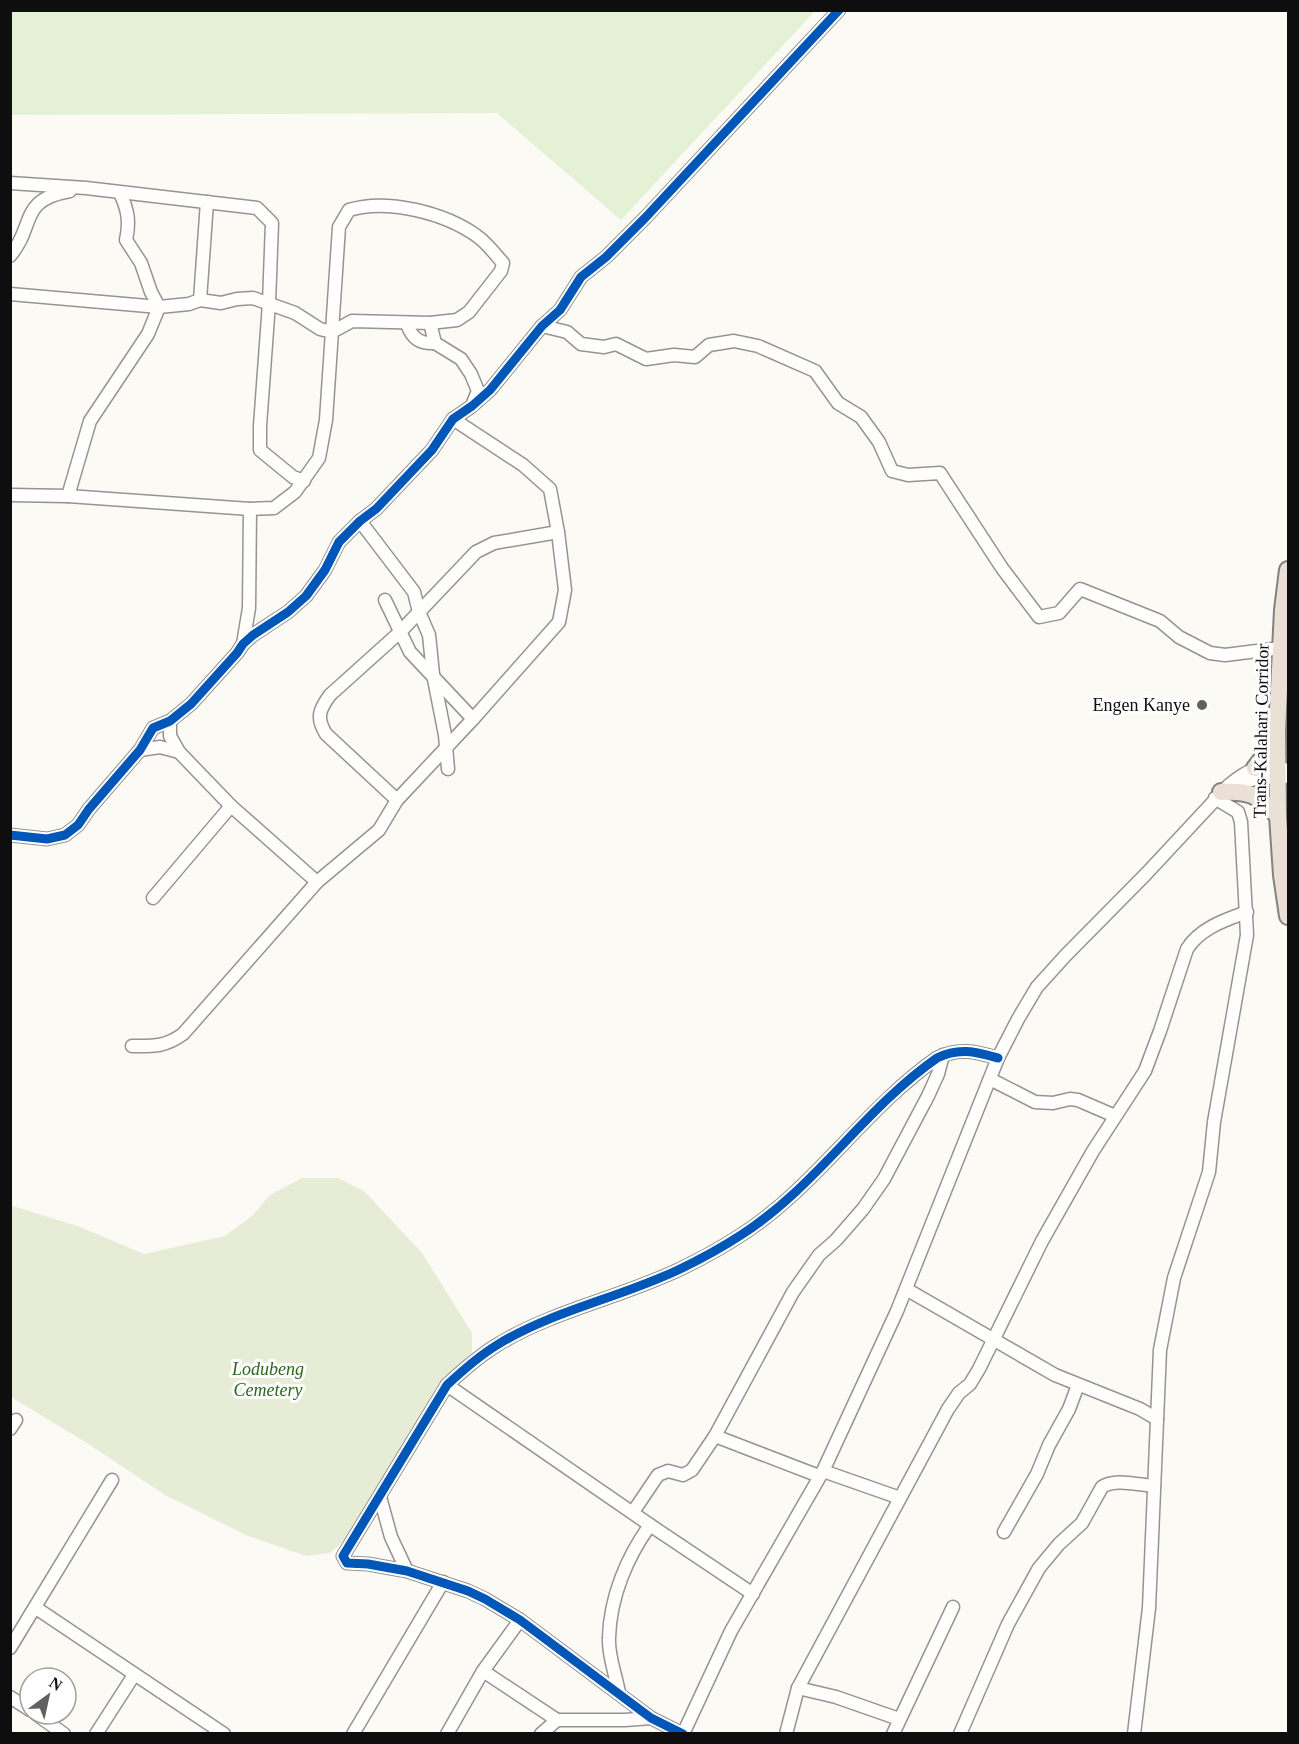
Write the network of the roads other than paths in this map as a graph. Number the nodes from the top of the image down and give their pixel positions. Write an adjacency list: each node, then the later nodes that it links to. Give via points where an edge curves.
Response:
1 (839, 10): 11 (street, via 645,218 580,277)
2 (10, 183): 3 (street)
3 (86, 188): 4 (street); 6 (street, via 56,194 35,205)
4 (120, 193): 5 (street); 10 (street, via 128,209 126,240 141,263)
5 (207, 202): 8 (street); 9 (street, via 257,208 272,223)
6 (10, 256)
7 (10, 294): 10 (street)
8 (200, 300): 9 (street, via 221,303 253,298); 10 (street)
9 (269, 303): 15 (street); 20 (street, via 260,450 293,477)
10 (159, 307): 22 (street, via 148,334 90,421)
11 (560, 310): 14 (street); 16 (street)
12 (430, 323): 13 (street); 15 (street, via 457,320 469,312 501,271 502,263 478,236 450,221 409,209 364,205 349,210 339,227); 17 (street)
13 (407, 324): 15 (street, via 352,321); 17 (street, via 417,340)
14 (542, 326): 16 (street); 18 (street)
15 (332, 332): 20 (street, via 326,420 319,458)
16 (567, 332): 33 (street, via 581,344 616,344 646,359 695,357 709,345 734,341 758,346 815,370 838,403 861,417 879,442 892,471 908,475 940,473 1039,617 1059,613 1080,589 1160,621 1179,637 1210,653)
17 (435, 343): 18 (street, via 461,359)
18 (484, 391): 19 (street, via 472,406)
19 (453, 418): 24 (street, via 432,450); 25 (street, via 524,465 550,489)
20 (304, 481): 23 (street, via 274,508)
21 (10, 495): 22 (street)
22 (68, 496): 23 (street)
23 (250, 509): 28 (street)
24 (360, 521): 29 (street, via 414,592); 30 (street, via 339,542 306,596)
25 (558, 532): 29 (street, via 485,546); 35 (street, via 565,590 559,622)
26 (1288, 570): 33 (highway, Trans-Kalahari Corridor)
27 (385, 600): 31 (street)
28 (249, 608): 30 (street); 32 (street)
29 (419, 612): 31 (street); 34 (street, via 429,635)
30 (261, 630): 32 (street)
31 (400, 632): 34 (street, via 410,652); 45 (street, via 330,696 319,712 319,722 332,740)
32 (243, 644): 36 (street, via 191,704)
33 (1285, 648): 37 (highway, Trans-Kalahari Corridor); 43 (highway, Trans-Kalahari Corridor)
34 (433, 674): 35 (street); 38 (street)
35 (473, 719): 38 (street)
36 (170, 721): 39 (street, via 153,728); 40 (street, via 170,736)
37 (1277, 730): 41 (highway); 43 (highway, Trans-Kalahari Corridor)
38 (446, 748): 42 (street); 45 (street)
39 (141, 750): 40 (street, via 160,747); 48 (street, via 78,825 65,835 47,839)
40 (179, 752): 46 (street)
41 (1255, 768): 43 (street); 44 (street)
42 (448, 769)
43 (1281, 773): 44 (street, via 1242,781); 47 (highway, Trans-Kalahari Corridor); 50 (highway, Trans-Kalahari Corridor, via 1288,831)
44 (1221, 792): 47 (highway, via 1255,795); 52 (street, via 1238,812 1241,822); 56 (street, via 1037,987)
45 (397, 800): 49 (street, via 379,830)
46 (231, 806): 49 (street); 51 (street)
47 (1278, 816): 50 (highway, Trans-Kalahari Corridor)
48 (10, 835)
49 (317, 882): 54 (street, via 183,1034 170,1043)
50 (1286, 892): 53 (highway, Trans-Kalahari Corridor)
51 (153, 898)
52 (1247, 912): 58 (street, via 1192,940 1145,1071); 63 (street, via 1247,935 1209,1172 1174,1278 1160,1350)
53 (1288, 916)
54 (132, 1046)
55 (944, 1055): 56 (street, via 965,1050); 61 (street, via 865,1120 789,1198 741,1235 677,1271 496,1345); 64 (street, via 935,1082 884,1179 793,1292)
56 (998, 1058): 57 (street)
57 (990, 1078): 58 (street, via 1035,1102 1078,1100); 59 (street)
58 (1115, 1116): 60 (street, via 1042,1240)
59 (906, 1289): 60 (street); 65 (street)
60 (992, 1340): 62 (street); 69 (street, via 970,1384 955,1398)
61 (447, 1385): 68 (street); 70 (street)
62 (1078, 1385): 63 (street); 72 (street, via 1037,1474)
63 (1157, 1419): 67 (street)
64 (715, 1436): 65 (street); 70 (street, via 689,1473 678,1475 668,1471 658,1475)
65 (821, 1473): 69 (street); 75 (street)
66 (112, 1480): 77 (street)
67 (1154, 1486): 97 (street, via 1116,1483 1102,1487 1082,1523 1039,1568 1008,1624); 98 (street, via 1149,1608)
68 (380, 1497): 73 (street); 73 (street, via 343,1556 347,1563)
69 (900, 1498): 82 (street)
70 (633, 1512): 71 (street)
71 (650, 1525): 75 (street); 83 (street, via 615,1594 609,1638)
72 (1004, 1532)
73 (407, 1571): 74 (street)
74 (443, 1582): 78 (street); 90 (street)
75 (753, 1594): 94 (street, via 731,1631)
76 (953, 1607): 85 (street)
77 (36, 1608): 79 (street); 81 (street)
78 (520, 1620): 80 (street); 83 (street)
79 (10, 1648)
80 (483, 1671): 86 (street); 91 (street)
81 (134, 1675): 88 (street); 89 (street)
82 (798, 1688): 85 (street); 95 (street)
83 (619, 1693): 84 (street)
84 (651, 1718): 87 (street); 94 (street)
85 (899, 1719): 96 (street)
86 (557, 1720): 87 (street); 92 (street)
87 (625, 1720): 93 (street)
88 (96, 1734)
89 (224, 1734)
90 (353, 1734)
91 (447, 1734)
92 (541, 1734)
93 (618, 1734)
94 (683, 1734)
95 (786, 1734)
96 (893, 1734)
97 (960, 1734)
98 (1134, 1734)

